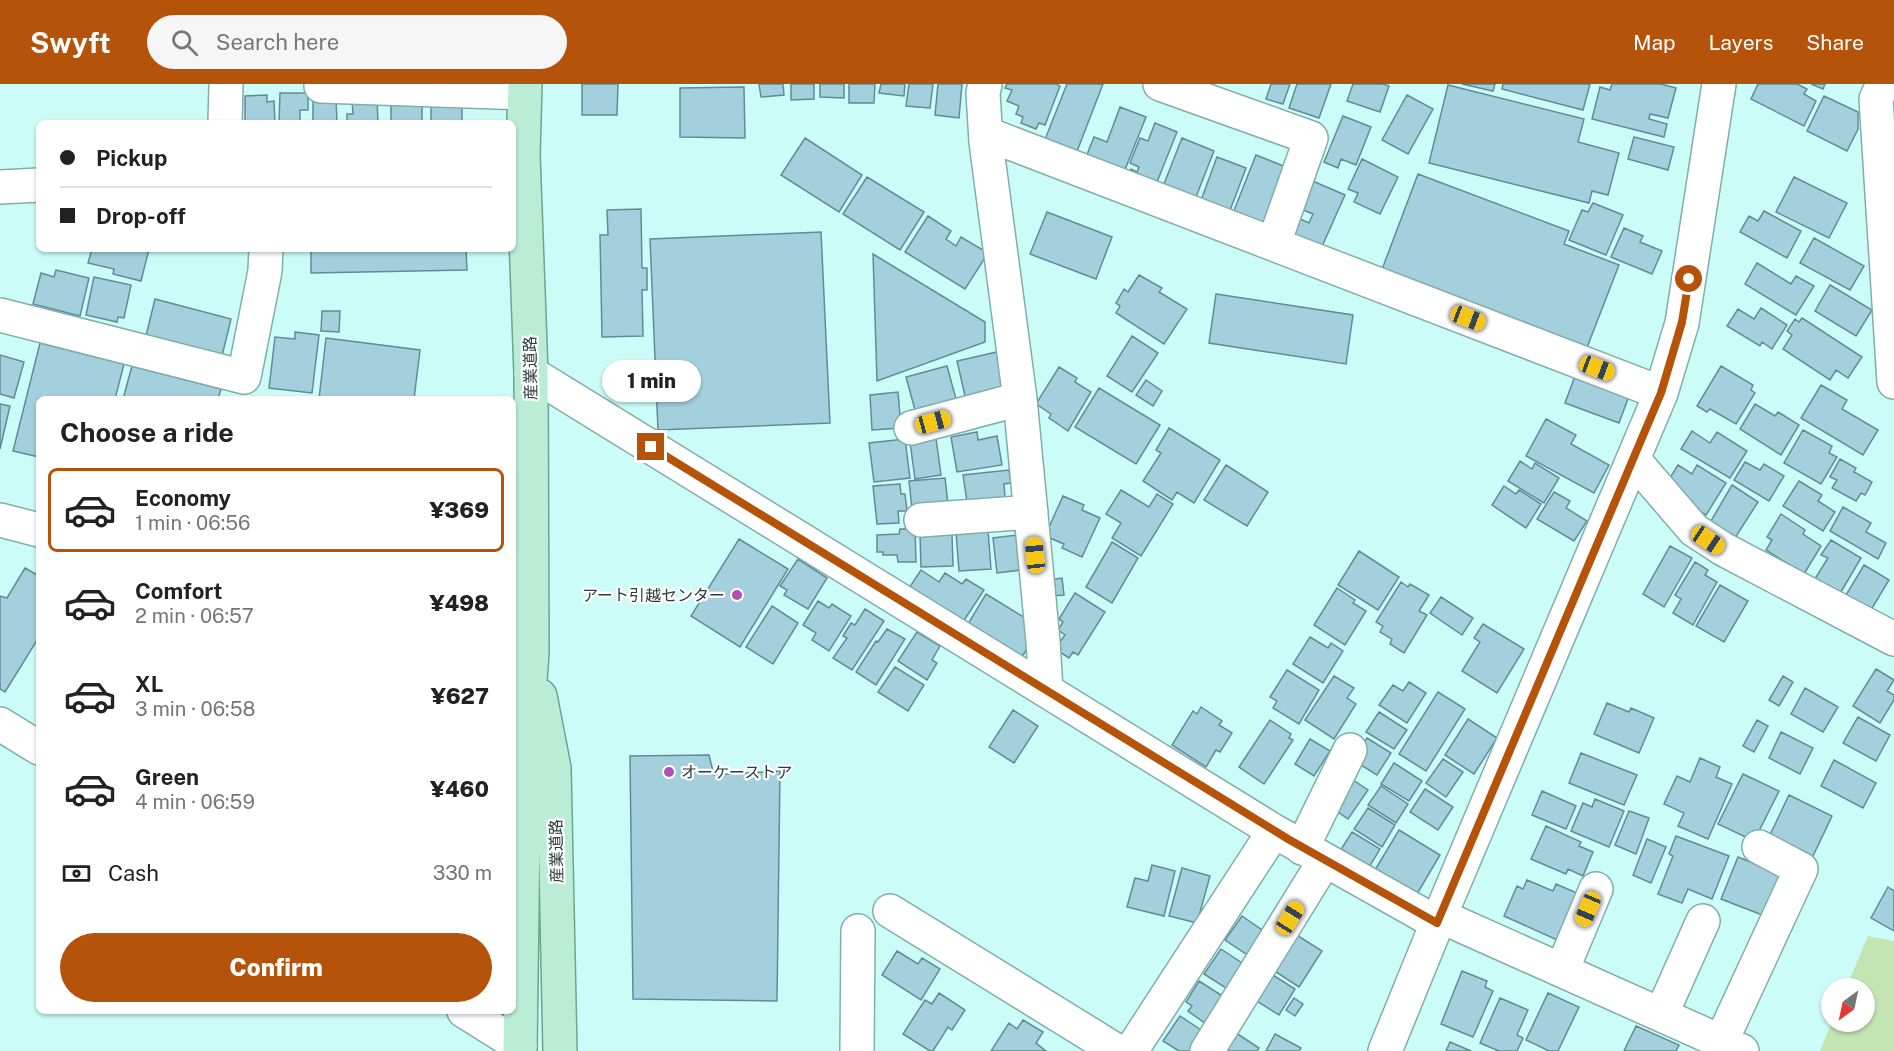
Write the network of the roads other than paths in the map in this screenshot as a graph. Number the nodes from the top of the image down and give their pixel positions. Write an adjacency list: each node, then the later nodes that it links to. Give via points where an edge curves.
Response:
1 (226, 84): 8 (street)
2 (985, 84): 9 (street)
3 (1160, 84): 13 (street, via 1311,138)
4 (1719, 84): 18 (street, via 1682,322)
5 (1883, 84): 17 (street, via 1876,99)
6 (321, 86): 7 (street)
7 (525, 89): 10 (main road, 産業道路)
8 (225, 120)
9 (987, 134): 13 (street); 19 (street)
10 (518, 155): 16 (main road, 産業道路)
11 (36, 185): 12 (street)
12 (0, 187)
13 (1274, 243): 18 (street)
14 (266, 252): 15 (street, via 244,377)
15 (0, 315)
16 (531, 373): 27 (main road, 産業道路); 28 (street)
17 (1894, 382)
18 (1661, 393): 21 (street)
19 (1020, 399): 20 (street); 22 (street)
20 (911, 428)
21 (1633, 459): 26 (street, via 1695,530 1723,549); 37 (street)
22 (1031, 512): 23 (street); 28 (street)
23 (921, 520)
24 (1, 522): 25 (street)
25 (36, 529)
26 (1894, 639)
27 (522, 650): 44 (main road, 産業道路); 45 (main road, 産業道路, via 554,768)
28 (1046, 690): 32 (street)
29 (0, 724): 30 (street)
30 (36, 746)
31 (1350, 750): 34 (street)
32 (1274, 831): 34 (street); 48 (street)
33 (1759, 847): 43 (street, via 1801,868)
34 (1314, 854): 37 (street); 49 (street)
35 (1596, 889): 40 (street)
36 (890, 911): 47 (street)
37 (1438, 920): 40 (street); 50 (street)
38 (1703, 921): 42 (street)
39 (858, 931): 46 (street)
40 (1562, 970): 42 (street)
41 (469, 1014): 44 (street)
42 (1661, 1015): 43 (street)
43 (1731, 1046)
44 (520, 1048)
45 (560, 1051)
46 (857, 1051)
47 (1117, 1051)
48 (1131, 1051)
49 (1207, 1051)
50 (1385, 1051)

